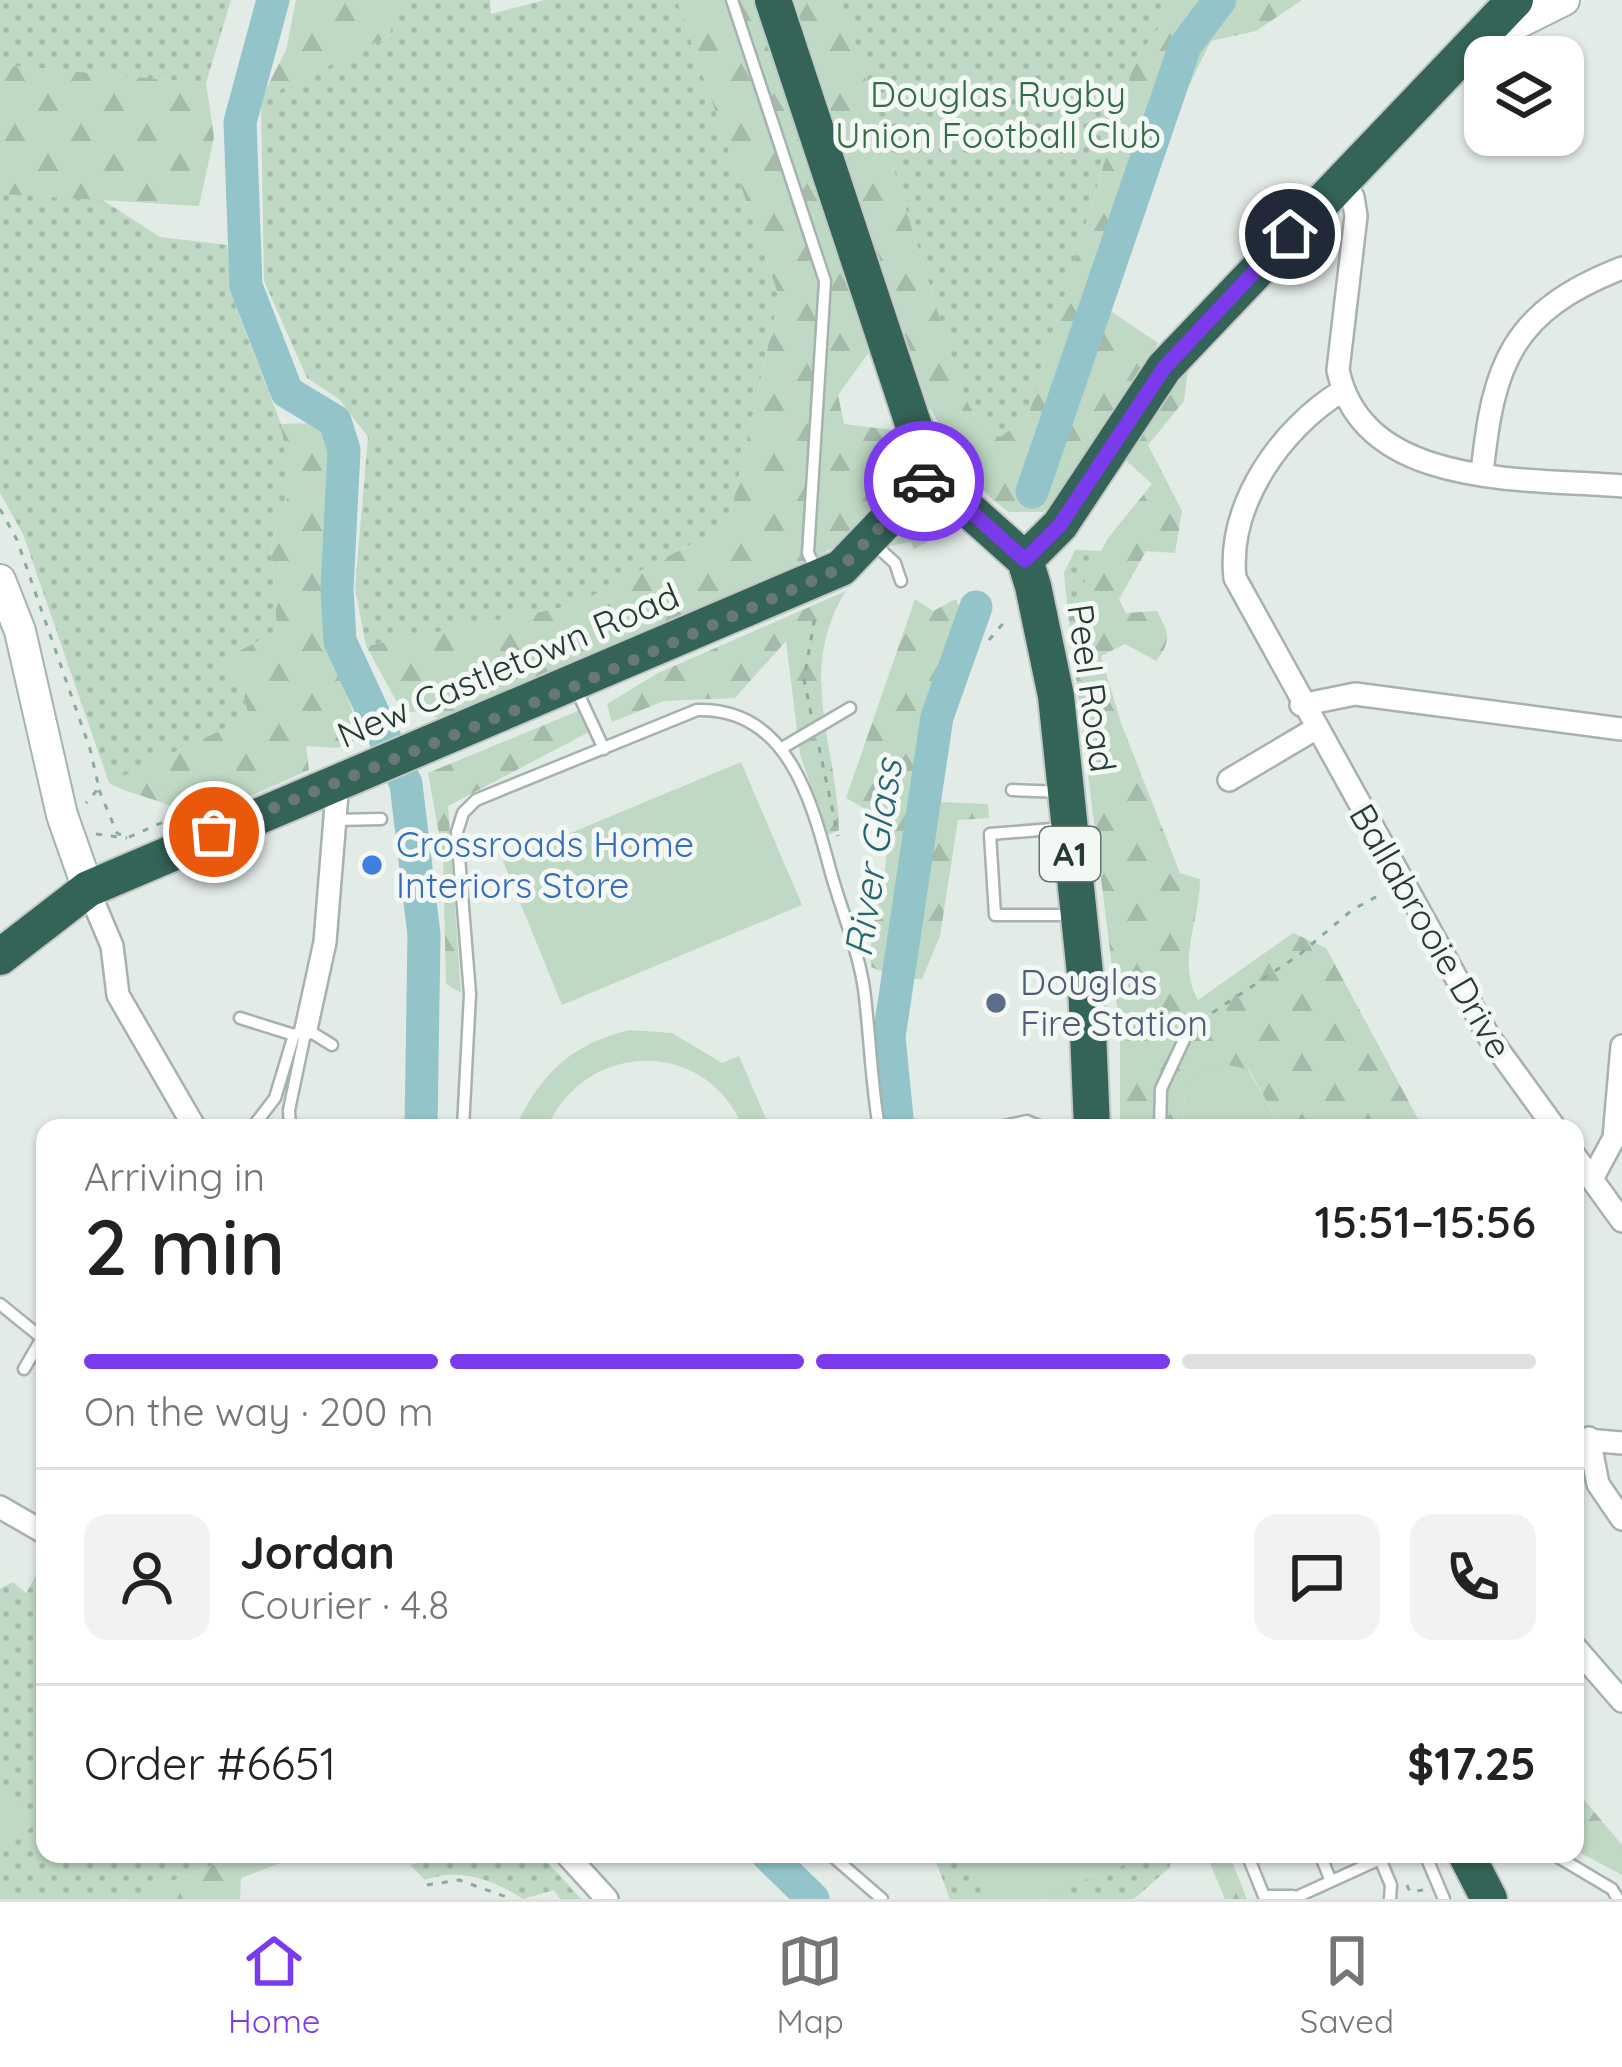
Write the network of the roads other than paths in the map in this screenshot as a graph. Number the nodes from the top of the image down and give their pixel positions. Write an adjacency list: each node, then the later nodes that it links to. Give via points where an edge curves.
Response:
1 (732, 0): 16 (lane, via 825,281 808,553)
2 (773, 0): 12 (highway)
3 (1515, 0): 5 (highway)
4 (1564, 0): 6 (main road)
5 (1477, 36)
6 (1489, 36)
7 (1464, 49): 8 (highway)
8 (1339, 183): 10 (street, via 1357,217 1338,341); 15 (highway, via 1164,368 1060,525)
9 (1622, 268): 11 (street, via 1557,300 1519,338 1490,397)
10 (1342, 391): 11 (street, via 1390,445 1427,463); 20 (street, Ballabrooie Drive, via 1284,443 1255,484 1232,556 1240,593)
11 (1482, 474): 13 (street)
12 (930, 475): 14 (highway, New Castletown Road); 15 (highway)
13 (1622, 486)
14 (870, 541): 16 (highway, New Castletown Road); 18 (lane, via 895,563)
15 (1021, 557): 29 (highway, Peel Road / A1, via 1053,678)
16 (819, 577): 19 (highway, New Castletown Road)
17 (0, 580): 32 (main road)
18 (901, 581)
19 (575, 686): 25 (lane); 27 (highway, New Castletown Road)
20 (1301, 706): 22 (street, via 1354,694); 23 (street, Ballabrooie Drive)
21 (850, 708): 24 (lane)
22 (1622, 728)
23 (1315, 729): 26 (street); 47 (street, Ballabrooie Drive, via 1489,1037)
24 (782, 748): 25 (lane, via 738,715 697,710); 44 (lane, via 804,779 854,942)
25 (604, 749): 43 (lane, via 476,800 463,813 470,994)
26 (1229, 780)
27 (338, 782): 31 (street); 32 (highway, New Castletown Road)
28 (1012, 790): 29 (lane)
29 (1066, 810): 33 (highway, Peel Road / A1); 33 (lane, via 990,834 995,914)
30 (381, 819): 31 (lane)
31 (335, 820): 37 (street, via 325,942)
32 (88, 889): 34 (highway, New Castletown Road); 40 (street, via 112,946 118,994)
33 (1078, 914): 45 (highway, Peel Road / A1)
34 (0, 957)
35 (240, 1018): 37 (lane)
36 (1189, 1029): 46 (lane, via 1161,1089)
37 (300, 1032): 38 (lane); 41 (lane); 42 (lane)
38 (332, 1045)
39 (1622, 1046): 49 (street, via 1615,1138)
40 (190, 1119)
41 (260, 1119)
42 (290, 1119)
43 (463, 1119)
44 (877, 1119)
45 (1091, 1119)
46 (1160, 1119)
47 (1548, 1119)
48 (1584, 1168): 49 (street)
49 (1592, 1179): 50 (street)
50 (1622, 1221)
51 (0, 1304): 52 (lane)
52 (36, 1333)
53 (36, 1348): 54 (lane)
54 (24, 1369)
55 (1584, 1438): 56 (street)
56 (1622, 1443)
57 (1584, 1444): 59 (street)
58 (0, 1507): 60 (street)
59 (1622, 1519)
60 (36, 1528)
61 (1584, 1657): 62 (street)
62 (1622, 1701)
63 (574, 1863): 74 (street)
64 (840, 1863): 75 (lane)
65 (1251, 1863): 73 (lane, via 1264,1896)
66 (1324, 1863): 72 (lane)
67 (1368, 1863): 72 (lane)
68 (1386, 1863): 76 (lane)
69 (1429, 1863): 77 (lane)
70 (1471, 1863): 78 (highway)
71 (1567, 1863): 79 (lane)
72 (1330, 1879): 73 (lane)
73 (1293, 1898)
74 (608, 1899)
75 (882, 1899)
76 (1390, 1899)
77 (1444, 1899)
78 (1489, 1899)
79 (1618, 1899)

